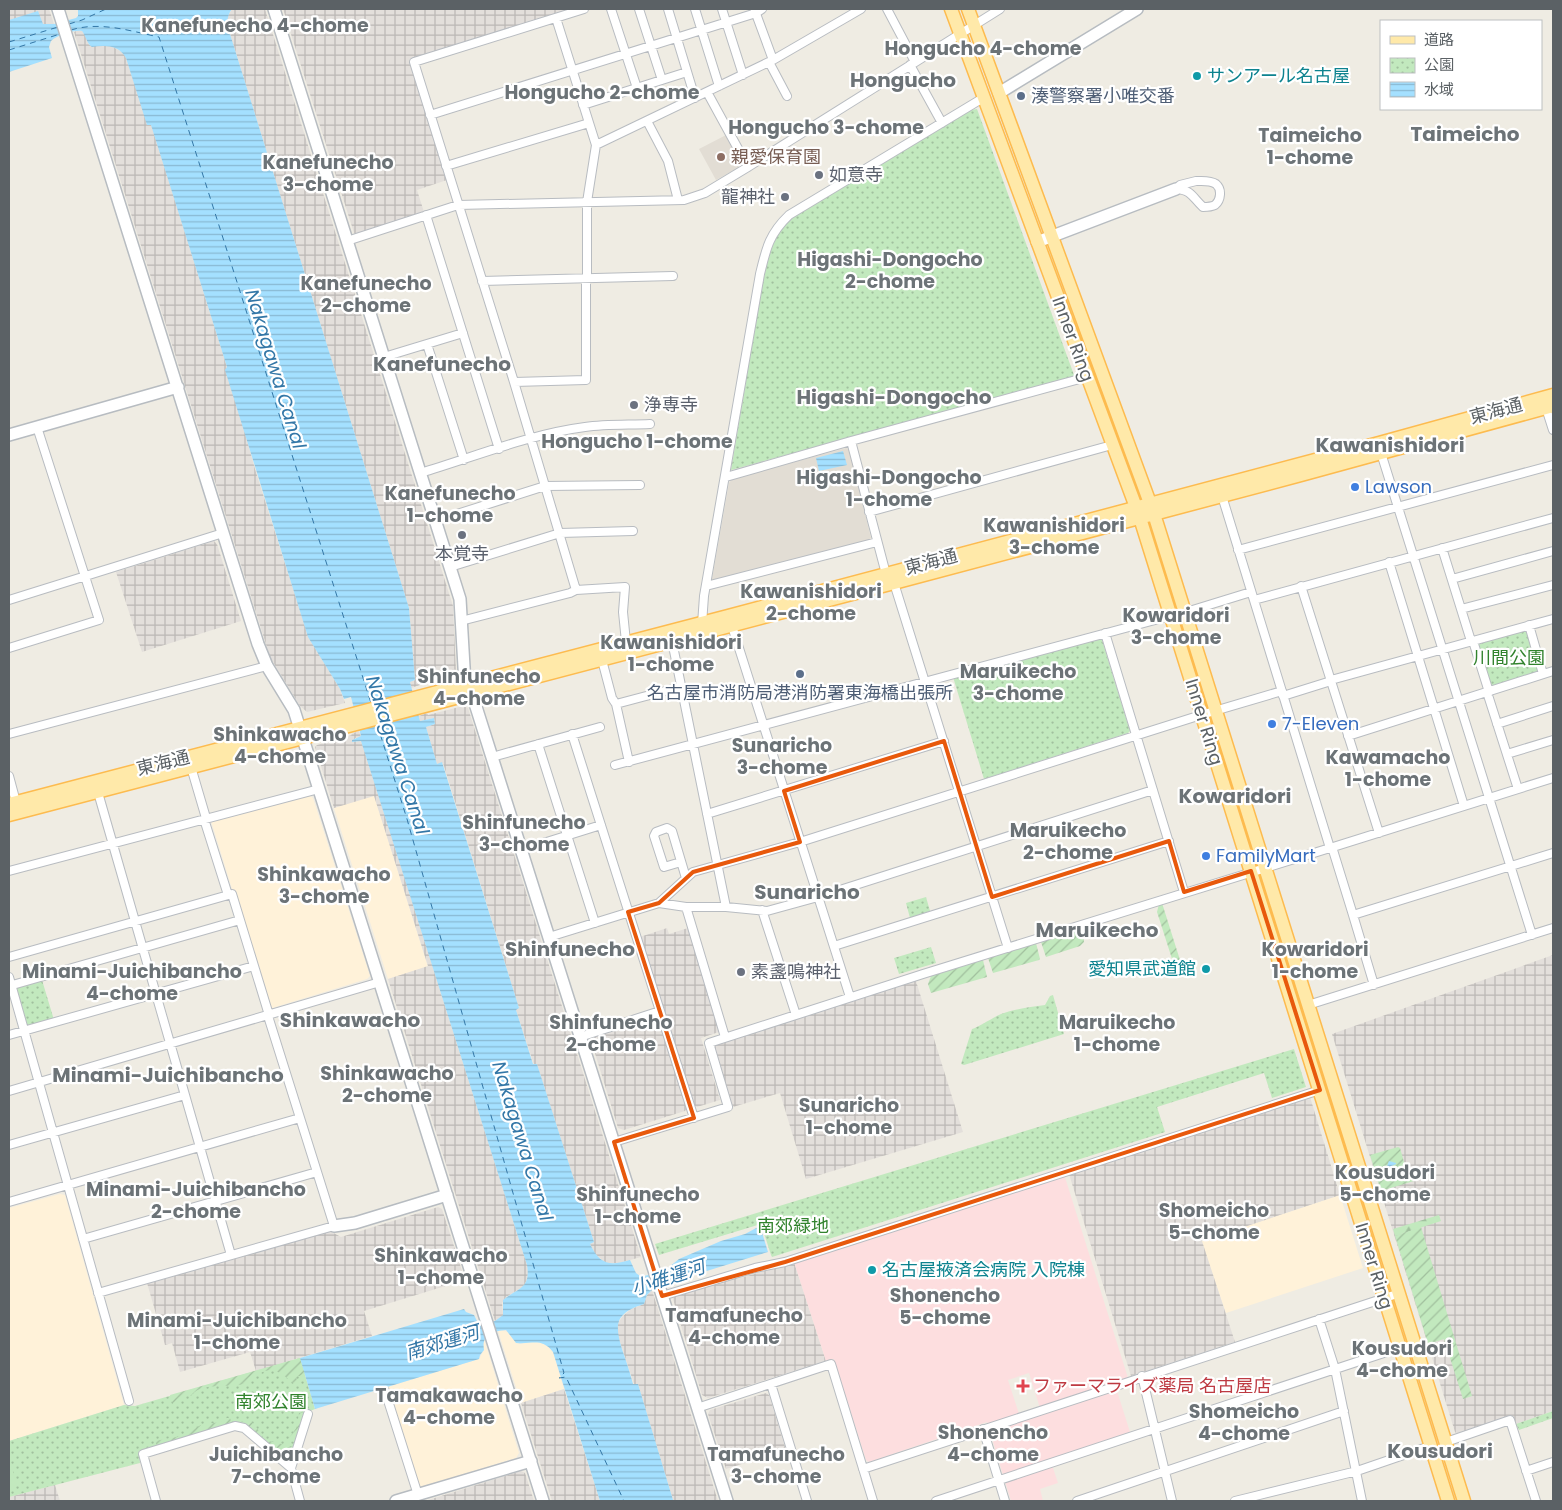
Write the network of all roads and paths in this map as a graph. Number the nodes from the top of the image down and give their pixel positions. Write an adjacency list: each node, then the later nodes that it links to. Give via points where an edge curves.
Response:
1 (58, 9): 61 (street)
2 (274, 9): 51 (street)
3 (584, 9): 16 (street)
4 (611, 9): 23 (street)
5 (639, 9): 22 (street)
6 (668, 9): 21 (street)
7 (695, 9): 19 (street)
8 (722, 9): 17 (street)
9 (861, 9): 24 (street)
10 (887, 9): 25 (street)
11 (951, 9): 20 (main road, Inner Ring)
12 (968, 9): 18 (main road, Inner Ring)
13 (1000, 9): 18 (street)
14 (1137, 9): 33 (street)
15 (757, 10): 17 (street); 24 (street)
16 (556, 18): 26 (street); 38 (street, via 414,62)
17 (726, 22): 19 (street); 28 (street)
18 (974, 25): 20 (street); 33 (main road, Inner Ring)
19 (702, 30): 21 (street); 30 (street)
20 (960, 33): 25 (street); 36 (main road, Inner Ring)
21 (677, 38): 22 (street); 27 (street)
22 (651, 46): 23 (street); 29 (street)
23 (626, 54): 26 (street); 31 (street)
24 (771, 61): 28 (street); 34 (street)
25 (913, 63): 41 (street); 44 (street)
26 (572, 71): 37 (street); 38 (street)
27 (687, 72): 29 (street); 35 (street)
28 (743, 75): 30 (street)
29 (662, 80): 31 (street)
30 (719, 86): 32 (street)
31 (637, 88): 37 (street)
32 (708, 92): 35 (street); 44 (street)
33 (999, 93): 50 (main road, Inner Ring)
34 (787, 96)
35 (695, 98): 39 (street)
36 (983, 98): 41 (street); 52 (main road, Inner Ring)
37 (583, 105): 40 (street)
38 (430, 115): 43 (street)
39 (648, 121): 42 (street); 46 (street, via 668,161)
40 (589, 123): 42 (street); 43 (street)
41 (942, 123): 76 (street, via 789,216 771,236 760,274)
42 (596, 145): 47 (street)
43 (446, 166): 48 (street)
44 (748, 167): 46 (street, via 705,193)
45 (1176, 189): 45 (street, via 1196,181 1210,181 1220,189 1220,197 1213,206 1203,207 1190,193); 50 (street)
46 (678, 200): 47 (street)
47 (587, 202): 48 (street); 54 (street)
48 (458, 205): 49 (street); 55 (street)
49 (426, 216): 51 (street); 56 (street)
50 (1052, 236): 52 (street); 81 (main road, Inner Ring)
51 (347, 241): 58 (street)
52 (1037, 242): 59 (main road, Inner Ring)
53 (673, 276): 54 (street)
54 (586, 278): 55 (street); 60 (street, via 586,380)
55 (482, 281): 60 (street)
56 (463, 332): 57 (street); 71 (street)
57 (427, 344): 58 (street); 73 (street)
58 (384, 357): 75 (street)
59 (1087, 377): 69 (street); 70 (main road, Inner Ring)
60 (514, 382): 68 (street)
61 (178, 387): 65 (street); 87 (street)
62 (1553, 395): 81 (main road, 東海通)
63 (1550, 407): 66 (street); 72 (main road, 東海通)
64 (650, 424): 68 (street, via 587,427)
65 (37, 427): 67 (street); 96 (street)
66 (1553, 430)
67 (9, 435)
68 (532, 438): 71 (street); 78 (street)
69 (851, 441): 76 (street); 82 (street)
70 (1112, 445): 82 (street); 83 (main road, Inner Ring)
71 (499, 449): 73 (street)
72 (1381, 453): 79 (main road, 東海通); 80 (street)
73 (464, 460): 75 (street)
74 (1553, 465): 80 (street)
75 (420, 474): 85 (street)
76 (726, 477): 100 (street)
77 (640, 485): 78 (street)
78 (545, 486): 85 (street); 88 (street)
79 (1222, 496): 81 (main road, 東海通); 91 (street)
80 (1398, 507): 91 (street); 93 (street)
81 (1152, 509): 83 (main road, 東海通); 106 (main road, Inner Ring)
82 (869, 512): 89 (street)
83 (1138, 513): 97 (main road, 東海通); 107 (main road, Inner Ring)
84 (1553, 518): 90 (street)
85 (435, 521): 95 (street)
86 (633, 531): 88 (street)
87 (223, 533): 96 (street); 121 (street)
88 (560, 533): 95 (street); 102 (street)
89 (877, 542): 97 (street); 100 (street)
90 (1442, 548): 93 (street); 98 (street)
91 (1238, 550): 103 (street)
92 (1553, 551): 98 (street)
93 (1413, 556): 94 (street); 118 (street)
94 (1389, 562): 101 (street); 119 (street)
95 (450, 567): 109 (street, via 460,600)
96 (86, 576): 104 (street); 117 (street, via 99,620)
97 (890, 578): 110 (main road, 東海通); 125 (street)
98 (1452, 579): 105 (street)
99 (1553, 585): 105 (street)
100 (706, 586): 112 (street)
101 (1301, 586): 103 (street); 124 (street)
102 (576, 590): 109 (street); 116 (street, via 625,587)
103 (1253, 596): 106 (street); 129 (street)
104 (9, 600)
105 (1461, 609): 115 (street)
106 (1186, 612): 134 (main road, Inner Ring)
107 (1170, 616): 113 (street); 135 (main road, Inner Ring)
108 (1553, 619): 111 (street)
109 (461, 621): 127 (street)
110 (730, 621): 112 (main road, 東海通); 137 (street)
111 (1529, 626): 115 (street); 123 (street)
112 (702, 628): 114 (main road); 116 (main road, 東海通)
113 (1105, 633): 125 (street); 142 (street)
114 (672, 641): 120 (main road); 126 (street)
115 (1472, 641): 118 (street); 128 (street)
116 (626, 642): 127 (main road, 東海通)
117 (9, 648)
118 (1443, 649): 119 (street); 130 (street)
119 (1418, 656): 124 (street); 133 (street)
120 (602, 660): 127 (main road); 131 (street)
121 (267, 666): 139 (street, via 294,710); 140 (street)
122 (1553, 671): 123 (street)
123 (1543, 674): 128 (street)
124 (1331, 680): 129 (street); 143 (street)
125 (925, 681): 137 (street); 145 (street)
126 (680, 687): 131 (street); 147 (street)
127 (468, 689): 139 (main road); 149 (street)
128 (1488, 692): 130 (street); 136 (street)
129 (1283, 694): 134 (street); 174 (street)
130 (1459, 701): 133 (street); 161 (street)
131 (616, 704): 150 (street)
132 (1553, 706): 136 (street)
133 (1434, 709): 143 (street); 163 (street)
134 (1216, 711): 135 (street); 180 (main road, Inner Ring)
135 (1201, 715): 142 (street); 182 (main road, Inner Ring)
136 (1497, 724): 148 (street)
137 (764, 725): 147 (street); 159 (street)
138 (600, 727): 141 (street)
139 (302, 732): 152 (main road); 155 (main road, 東海通); 156 (street)
140 (9, 734)
141 (572, 734): 146 (street); 167 (street)
142 (1136, 736): 158 (street); 160 (street)
143 (1348, 736): 168 (street)
144 (1553, 740): 148 (street)
145 (944, 741): 159 (street); 160 (street)
146 (538, 744): 149 (street); 169 (street)
147 (693, 744): 150 (street); 164 (street)
148 (1507, 754): 157 (street)
149 (492, 757): 175 (street)
150 (629, 762): 151 (street)
151 (615, 766)
152 (191, 767): 155 (main road); 166 (street)
153 (9, 776): 162 (street)
154 (1553, 778): 157 (street)
155 (97, 786): 162 (main road, 東海通); 165 (main road); 172 (street)
156 (320, 789): 166 (street); 206 (street)
157 (1518, 789): 161 (street)
158 (1153, 790): 170 (street); 173 (street)
159 (784, 791): 164 (street); 171 (street)
160 (960, 792): 171 (street); 173 (street)
161 (1489, 798): 163 (street); 179 (street)
162 (12, 803)
163 (1464, 806): 168 (street)
164 (707, 814): 178 (street)
165 (9, 815)
166 (205, 819): 172 (street); 185 (street)
167 (601, 825): 169 (street); 192 (street)
168 (1379, 832): 174 (street)
169 (568, 835): 175 (street); 196 (street)
170 (1169, 841): 184 (street); 187 (street)
171 (800, 842): 178 (street); 186 (street)
172 (113, 843): 181 (street); 195 (street)
173 (976, 846): 186 (street); 187 (street)
174 (1331, 848): 180 (street); 193 (street)
175 (521, 850): 199 (street)
176 (1553, 853): 179 (street)
177 (681, 862): 177 (street, via 672,831 666,828 656,832 654,836 664,867); 183 (street)
178 (718, 865): 183 (street, via 693,872); 190 (street)
179 (1511, 866): 193 (street); 198 (street)
180 (1265, 868): 182 (street); 211 (main road, Inner Ring)
181 (9, 871)
182 (1251, 871): 184 (street); 222 (main road, Inner Ring)
183 (686, 878): 188 (street)
184 (1184, 892): 202 (street)
185 (228, 895): 194 (street, via 232,894); 195 (street)
186 (818, 897): 191 (street); 200 (street)
187 (992, 897): 200 (street); 202 (street)
188 (659, 903): 189 (street); 192 (street)
189 (686, 907): 190 (street); 218 (street)
190 (726, 907): 191 (street)
191 (762, 910): 213 (street)
192 (628, 912): 196 (street); 212 (street)
193 (1353, 915): 207 (street)
194 (240, 920): 201 (street); 204 (street)
195 (135, 921): 201 (street); 203 (street)
196 (595, 923): 199 (street)
197 (1553, 928): 198 (street)
198 (1532, 935): 207 (street)
199 (549, 937): 217 (street)
200 (834, 946): 210 (street)
201 (143, 948): 208 (street); 209 (street)
202 (1008, 948): 210 (street)
203 (9, 957)
204 (254, 966): 209 (street); 214 (street)
205 (9, 977): 208 (street)
206 (380, 982): 214 (street); 232 (street)
207 (1374, 985): 211 (street)
208 (10, 986): 215 (street)
209 (156, 994): 215 (street); 219 (street)
210 (850, 997): 213 (street)
211 (1308, 1005): 239 (main road, Inner Ring)
212 (660, 1011): 217 (street); 225 (street)
213 (796, 1015): 218 (street)
214 (269, 1016): 219 (street); 224 (street)
215 (24, 1030): 216 (street); 220 (street)
216 (9, 1035)
217 (580, 1037): 227 (street)
218 (725, 1037): 225 (street, via 709,1043 728,1107)
219 (170, 1044): 220 (street); 223 (street)
220 (38, 1082): 221 (street); 226 (street)
221 (9, 1090)
222 (1320, 1090): 240 (street, via 785,1262); 241 (main road, Inner Ring)
223 (185, 1095): 226 (street); 229 (street)
224 (300, 1118): 229 (street); 230 (street)
225 (694, 1118): 227 (street)
226 (53, 1133): 228 (street); 231 (street)
227 (614, 1142): 240 (street)
228 (9, 1145)
229 (200, 1147): 231 (street); 233 (street)
230 (317, 1172): 233 (street); 235 (street)
231 (68, 1185): 234 (street); 236 (street)
232 (447, 1195): 235 (street, via 355,1223); 256 (street)
233 (215, 1200): 236 (street); 237 (street)
234 (9, 1202)
235 (334, 1226): 237 (street)
236 (83, 1239): 238 (street)
237 (231, 1255): 238 (street)
238 (98, 1293): 248 (street)
239 (1400, 1293): 241 (street); 254 (main road, Inner Ring)
240 (661, 1294): 249 (street)
241 (1384, 1298): 242 (street); 243 (main road, Inner Ring)
242 (1320, 1319): 244 (street); 245 (street)
243 (1400, 1348): 244 (street); 255 (main road, Inner Ring)
244 (1336, 1369): 250 (street); 253 (street)
245 (1142, 1376): 252 (street); 253 (street)
246 (771, 1384): 249 (street); 259 (street, via 831,1364); 270 (street)
247 (385, 1391): 264 (street)
248 (129, 1401)
249 (697, 1408): 269 (street)
250 (1344, 1411): 260 (street); 262 (street)
251 (308, 1414): 258 (street)
252 (983, 1429): 259 (street); 263 (street)
253 (1155, 1429): 262 (street); 263 (street)
254 (1446, 1442): 261 (street, via 1510,1420); 279 (main road, Inner Ring)
255 (1430, 1446): 260 (street); 278 (main road, Inner Ring)
256 (530, 1461): 264 (street); 268 (street)
257 (1553, 1462): 261 (street)
258 (291, 1468): 265 (street, via 244,1428 235,1426 143,1454); 266 (street)
259 (863, 1469): 271 (street)
260 (1357, 1471): 276 (street); 277 (street)
261 (1526, 1471): 280 (street)
262 (1165, 1472): 274 (street); 275 (street)
263 (999, 1480): 272 (street); 273 (street)
264 (420, 1497): 267 (street)
265 (156, 1501)
266 (300, 1501)
267 (396, 1501)
268 (543, 1501)
269 (727, 1501)
270 (807, 1501)
271 (873, 1501)
272 (936, 1501)
273 (1006, 1501)
274 (1077, 1501)
275 (1172, 1501)
276 (1235, 1501)
277 (1362, 1501)
278 (1448, 1501)
279 (1464, 1501)
280 (1536, 1501)

